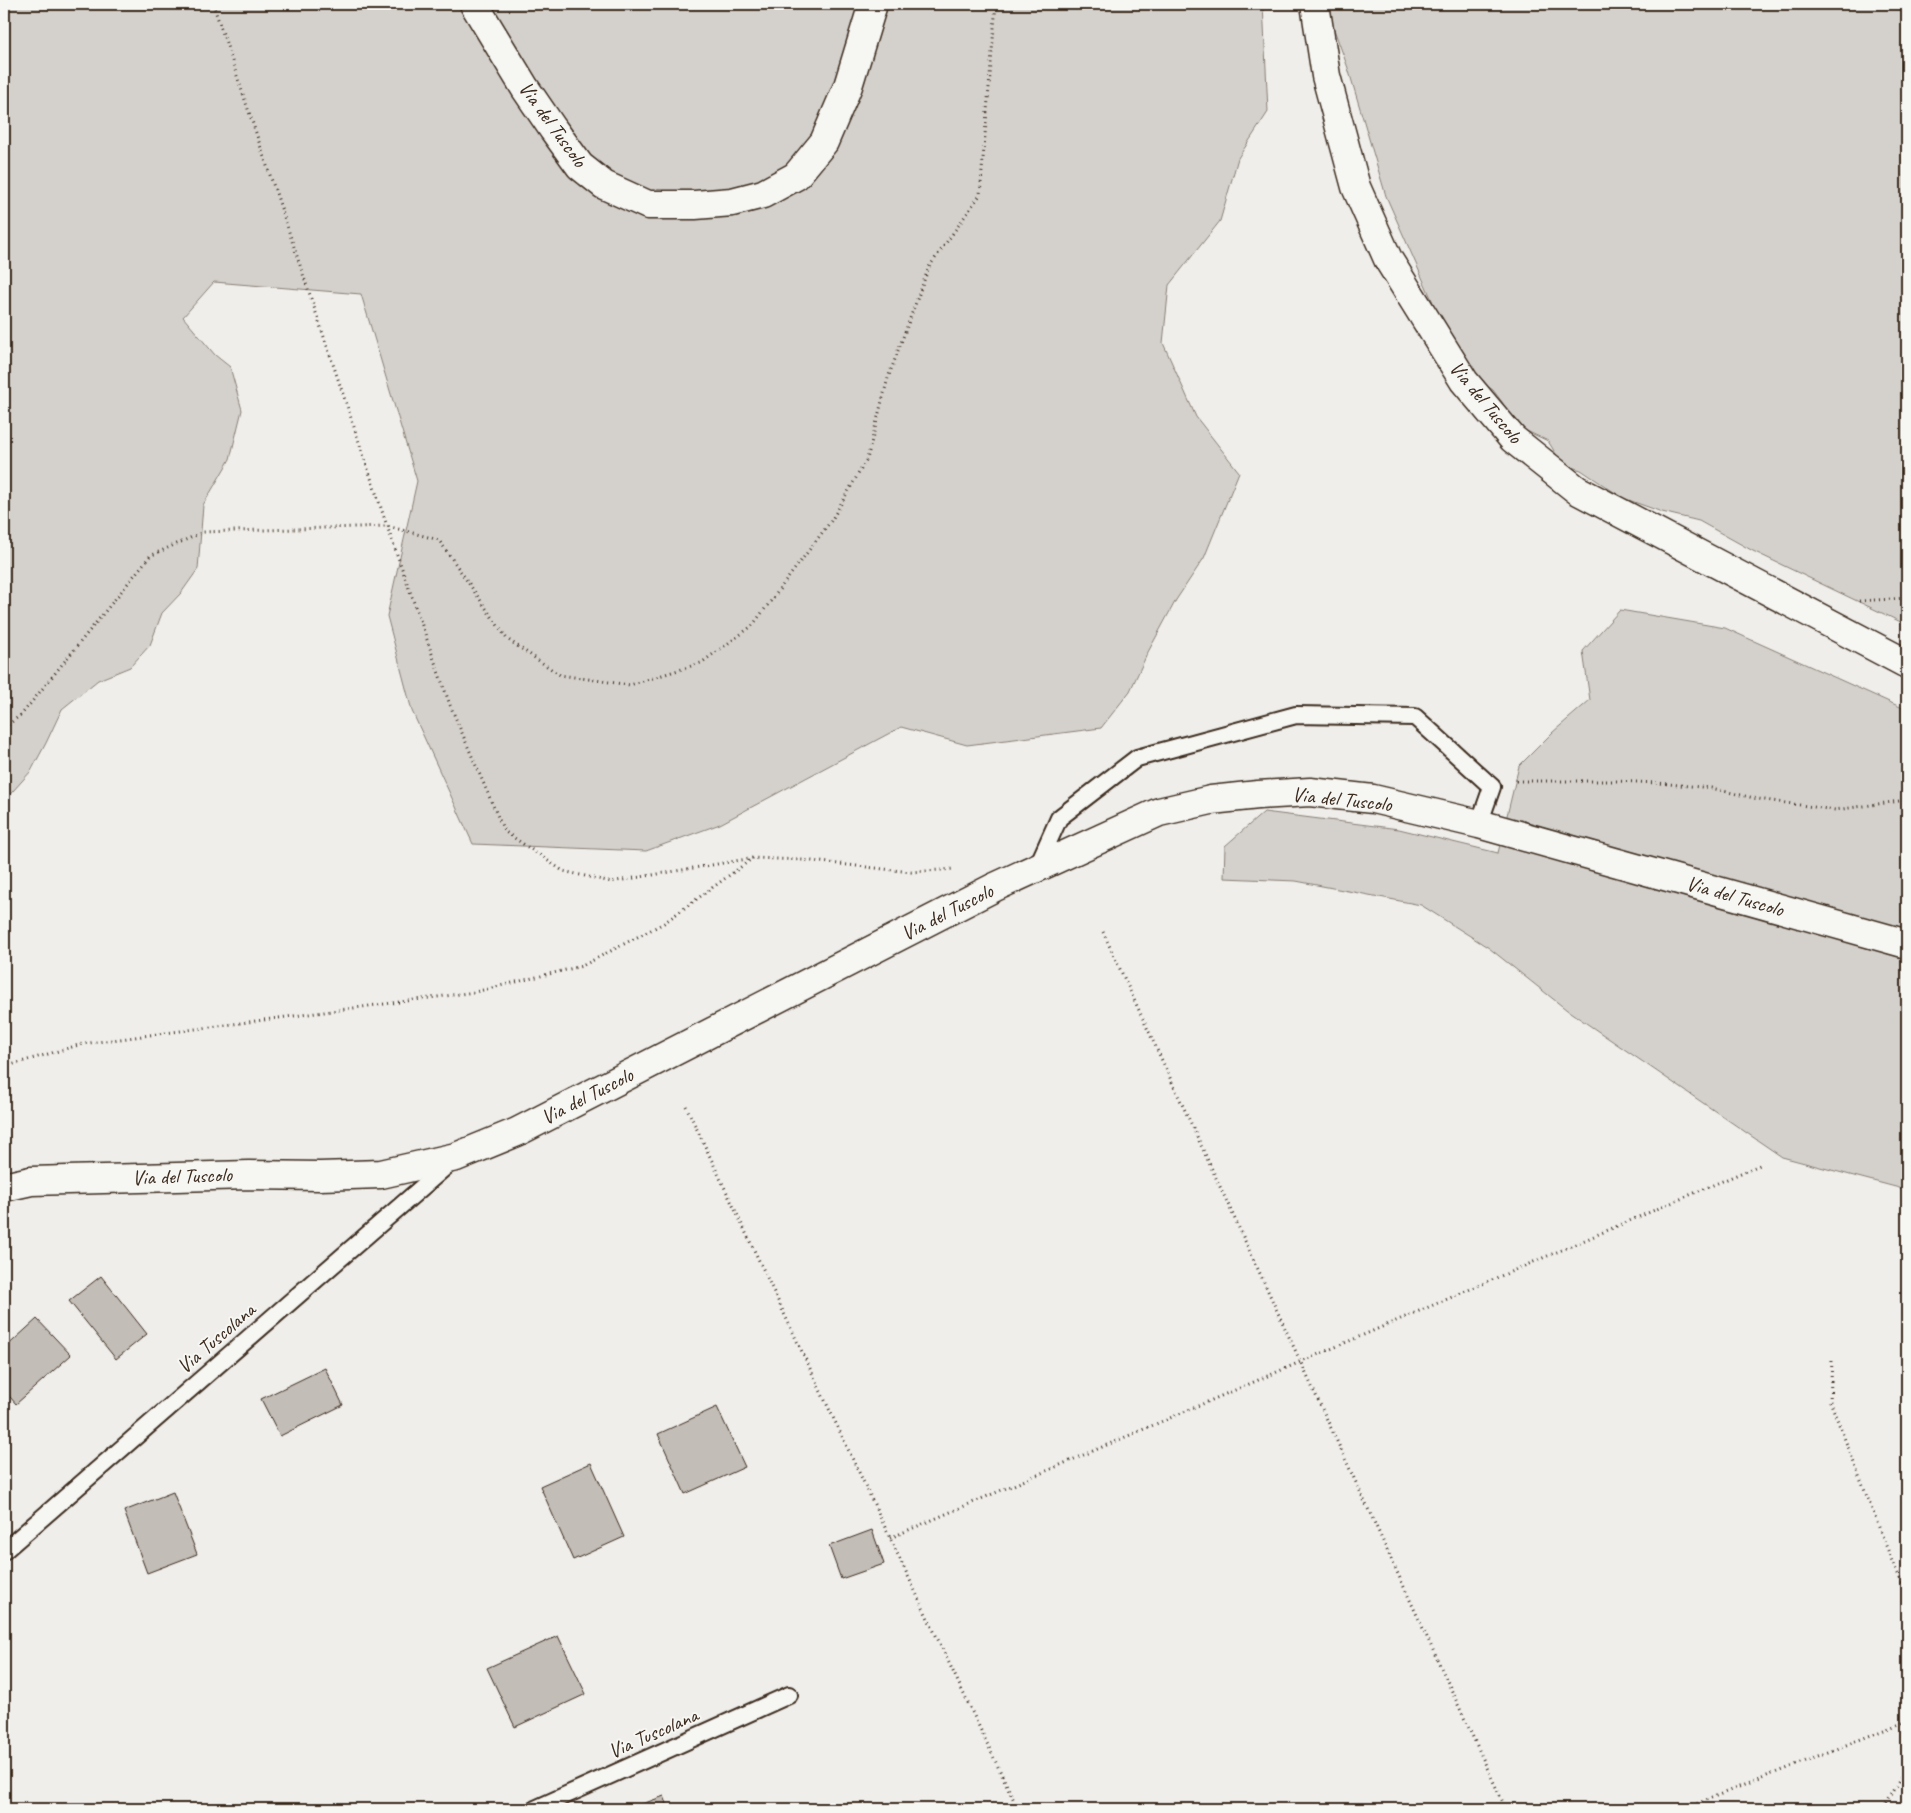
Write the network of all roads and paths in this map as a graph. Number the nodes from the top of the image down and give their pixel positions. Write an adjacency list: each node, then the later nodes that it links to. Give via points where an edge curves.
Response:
1 (213, 4): 6 (path)
2 (474, 4): 3 (street, Via del Tuscolo, via 531,96 580,166 604,185 648,205 695,206 763,194 796,176 824,142 848,86)
3 (872, 4)
4 (996, 4): 6 (path, via 980,195 929,267 888,378 867,459 832,521 752,626 701,663 630,685 560,675 507,638 439,540)
5 (1315, 4): 7 (street, Via del Tuscolo, via 1326,76 1356,186 1388,259 1464,380 1513,439 1577,490)
6 (387, 526): 8 (path, via 203,532 150,556 22,714); 12 (path, via 450,705 504,831 563,871 610,882)
7 (1907, 664)
8 (4, 728)
9 (1492, 787): 10 (path, via 1506,781 1658,782 1835,810); 11 (lane); 13 (lane, via 1415,717 1296,715 1137,758 1059,818)
10 (1907, 800)
11 (1479, 824): 13 (street, Via del Tuscolo, via 1373,799 1310,792 1258,794 1211,800 1159,812); 16 (street, Via del Tuscolo)
12 (753, 858): 14 (path, via 911,872 960,869); 17 (path, via 664,923 582,966 475,992 82,1044)
13 (1037, 867): 14 (street, Via del Tuscolo)
14 (995, 887): 19 (street, Via del Tuscolo, via 517,1132)
15 (1103, 932): 23 (path)
16 (1907, 944)
17 (4, 1067)
18 (686, 1106): 24 (path)
19 (456, 1157): 21 (street, Via del Tuscolo, via 381,1174 41,1180); 25 (lane, Via Tuscolana)
20 (1762, 1164): 23 (path)
21 (4, 1186)
22 (1832, 1361): 26 (path, via 1830,1401)
23 (1300, 1362): 24 (path); 32 (path)
24 (890, 1538): 31 (path)
25 (4, 1551)
26 (1907, 1594)
27 (789, 1695): 30 (lane, Via Tuscolana)
28 (1907, 1721): 33 (path)
29 (1907, 1767): 34 (path)
30 (535, 1809)
31 (1018, 1809)
32 (1506, 1809)
33 (1683, 1809)
34 (1883, 1809)

